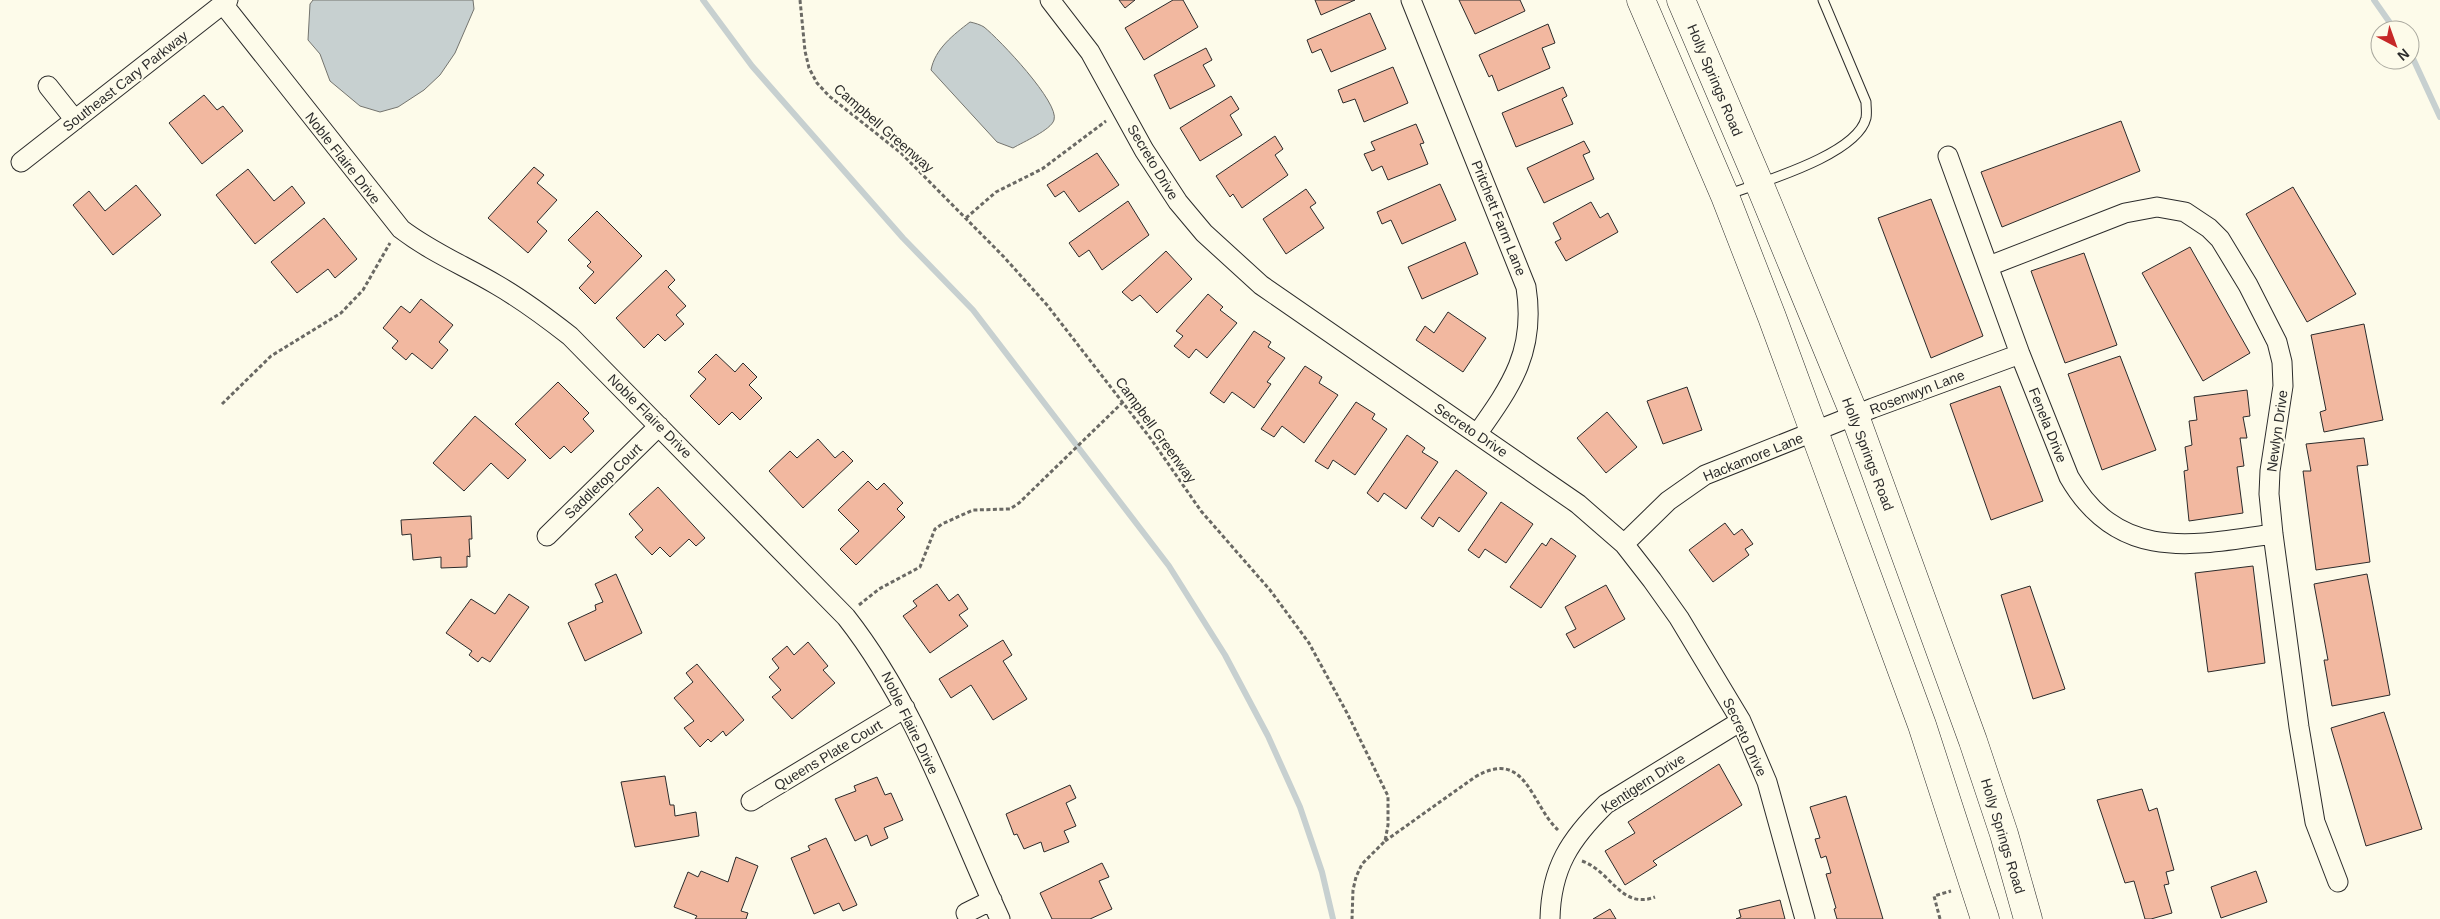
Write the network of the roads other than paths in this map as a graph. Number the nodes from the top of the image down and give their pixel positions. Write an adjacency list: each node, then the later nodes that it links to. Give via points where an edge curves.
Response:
1 (1050, 0): 18 (street, Secreto Drive, via 1090,52 1161,178 1211,240 1261,285)
2 (1411, 0): 18 (street, Pritchett Farm Lane, via 1526,287 1527,342 1496,406)
3 (1641, 0): 12 (main road)
4 (1681, 0): 11 (main road, Holly Springs Road)
5 (1823, 0): 11 (lane, via 1866,102 1866,118 1858,132 1832,154)
6 (226, 2): 8 (street, Southeast Cary Parkway); 16 (street, Noble Flaire Drive, via 401,229 548,319 591,356)
7 (48, 86): 8 (street)
8 (75, 120): 10 (street, Southeast Cary Parkway)
9 (1948, 156): 13 (street, Fenela Drive)
10 (22, 162)
11 (1759, 183): 12 (lane); 15 (main road, Holly Springs Road)
12 (1725, 196): 17 (main road)
13 (1989, 266): 14 (street, Fenela Drive); 19 (street, Newlyn Drive, via 2142,208 2185,212 2209,228 2220,239 2248,285 2277,342 2282,362 2283,386 2270,471)
14 (2020, 354): 15 (street, Rosenwyn Lane); 19 (street, Fenela Drive, via 2069,477 2080,496 2114,526 2134,536 2176,545)
15 (1855, 416): 17 (street, Rosenwyn Lane); 32 (main road, Holly Springs Road, via 1973,741)
16 (659, 426): 20 (street, Saddletop Court); 22 (street, Noble Flaire Drive, via 841,612 877,659)
17 (1815, 432): 21 (street, Hackamore Lane, via 1705,475 1668,501); 31 (main road, via 1922,725)
18 (1477, 434): 21 (street, Secreto Drive, via 1578,504)
19 (2273, 534): 25 (street, Newlyn Drive, via 2315,822)
20 (547, 536)
21 (1624, 544): 23 (street, Secreto Drive, via 1678,618)
22 (905, 708): 24 (street, Queens Plate Court); 26 (street, Noble Flaire Drive)
23 (1741, 721): 29 (street, Kentigern Drive, via 1606,804 1588,822 1572,840 1560,863); 30 (street, Secreto Drive, via 1766,782)
24 (752, 801)
25 (2338, 882)
26 (992, 900): 27 (street); 28 (street, Noble Flaire Drive)
27 (966, 913)
28 (1000, 919)
29 (1550, 919)
30 (1805, 919)
31 (1986, 919)
32 (2028, 919)

